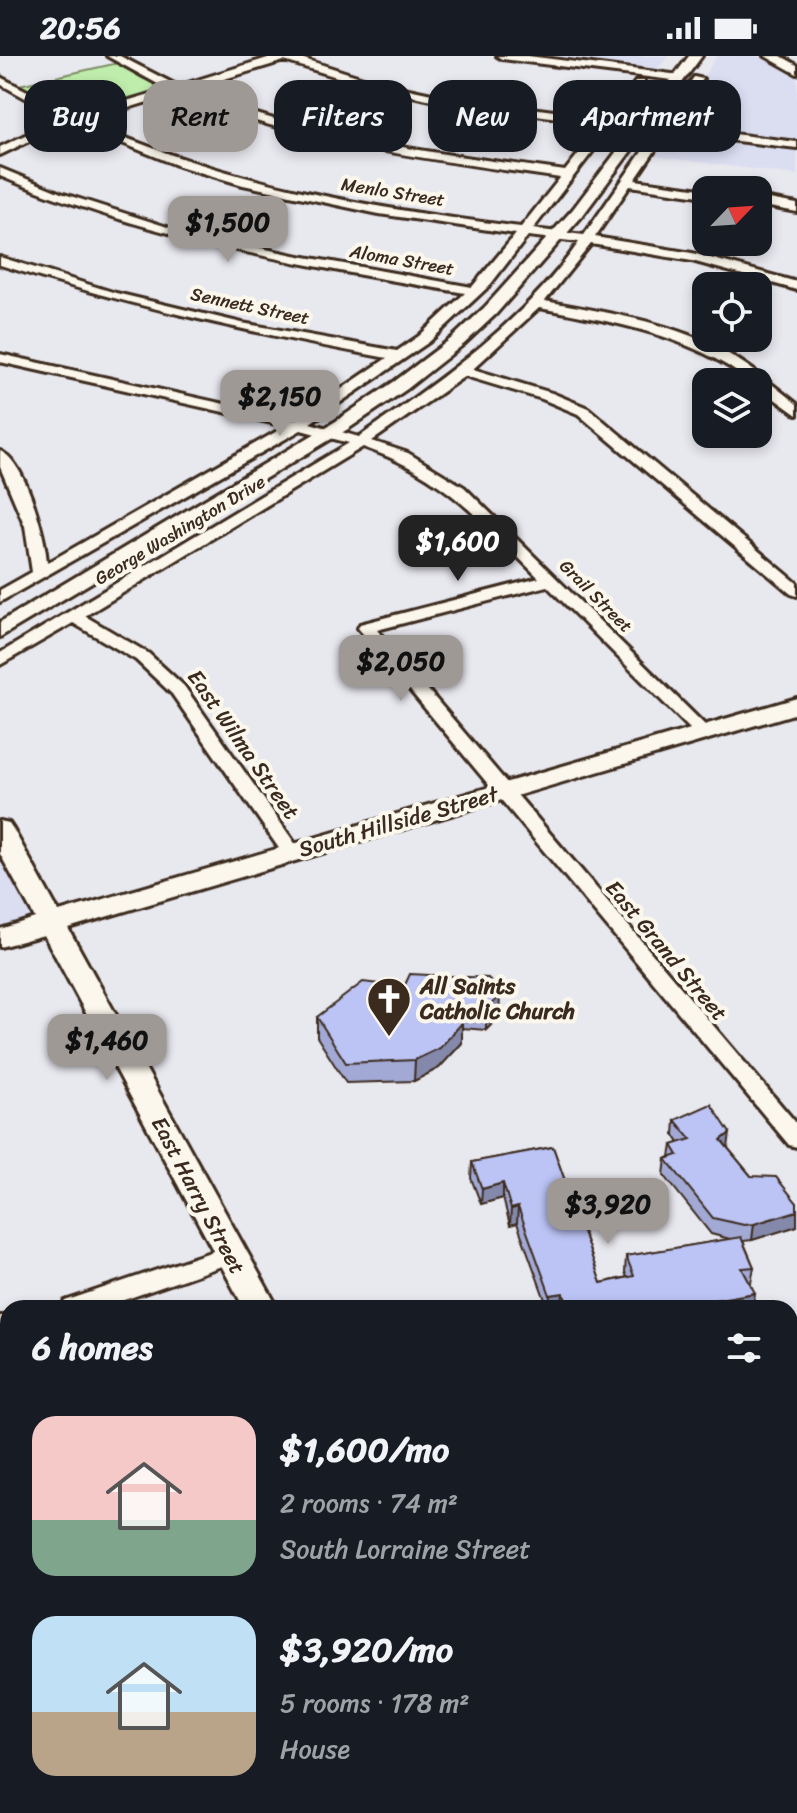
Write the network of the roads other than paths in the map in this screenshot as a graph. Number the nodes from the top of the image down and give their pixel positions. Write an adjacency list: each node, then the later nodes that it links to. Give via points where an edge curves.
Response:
1 (112, 56): 12 (street)
2 (502, 56): 9 (street)
3 (696, 56): 10 (street)
4 (771, 56): 8 (street)
5 (790, 56): 7 (street)
6 (284, 57): 13 (street); 15 (street, via 374,85)
7 (797, 60)
8 (797, 70)
9 (666, 71): 10 (street); 31 (street, via 567,209)
10 (680, 78): 31 (street)
11 (0, 80): 14 (street, Menlo Street)
12 (155, 80)
13 (207, 80)
14 (24, 93)
15 (553, 114)
16 (258, 118): 25 (street, via 422,154)
17 (741, 138): 20 (street)
18 (24, 140): 21 (street)
19 (127, 145): 30 (street, Menlo Street, via 259,185)
20 (797, 145)
21 (0, 152)
22 (586, 152): 25 (street, George Washington Drive)
23 (648, 152): 26 (street, George Washington Drive)
24 (0, 172): 35 (street, Aloma Street, via 155,227 270,255)
25 (567, 175): 30 (street, George Washington Drive)
26 (626, 182): 27 (street); 32 (street, George Washington Drive)
27 (692, 191)
28 (772, 204): 29 (street)
29 (797, 208)
30 (527, 230): 31 (street, Menlo Street); 35 (street, George Washington Drive)
31 (555, 235): 32 (street, Menlo Street); 42 (street, via 516,285 459,341)
32 (587, 240): 34 (street, Menlo Street, via 719,262); 36 (street, George Washington Drive)
33 (0, 261): 37 (street, Sennett Street, via 112,296)
34 (797, 286)
35 (475, 291): 37 (street, George Washington Drive)
36 (536, 303): 39 (street, George Washington Drive); 40 (street, via 615,318 687,340 737,365)
37 (400, 356): 41 (street, George Washington Drive)
38 (0, 358): 41 (street, Grail Street)
39 (463, 371): 43 (street, George Washington Drive); 47 (street, via 583,411)
40 (797, 411)
41 (299, 424): 42 (street, Grail Street); 45 (street, George Washington Drive)
42 (331, 432): 43 (street, Grail Street); 50 (street)
43 (361, 442): 46 (street, Grail Street, via 403,456 459,490); 49 (street, George Washington Drive)
44 (0, 455): 45 (street, via 28,505)
45 (40, 573): 48 (street, George Washington Drive)
46 (551, 580): 53 (street, Grail Street); 54 (street, East Grand Street, via 366,628)
47 (797, 591)
48 (0, 597)
49 (72, 616): 51 (street, George Washington Drive); 56 (street, East Wilma Street, via 158,666)
50 (0, 631)
51 (0, 660)
52 (797, 705): 53 (main road, South Hillside Street)
53 (703, 732): 54 (main road, South Hillside Street)
54 (501, 791): 56 (main road, South Hillside Street); 59 (street, East Grand Street)
55 (0, 829): 57 (main road, East Harry Street)
56 (292, 853): 57 (main road, South Hillside Street)
57 (53, 923): 58 (main road, South Hillside Street); 60 (main road, East Harry Street)
58 (0, 938)
59 (797, 1139)
60 (231, 1254): 61 (street); 62 (main road, East Harry Street)
61 (96, 1300)
62 (257, 1300)

